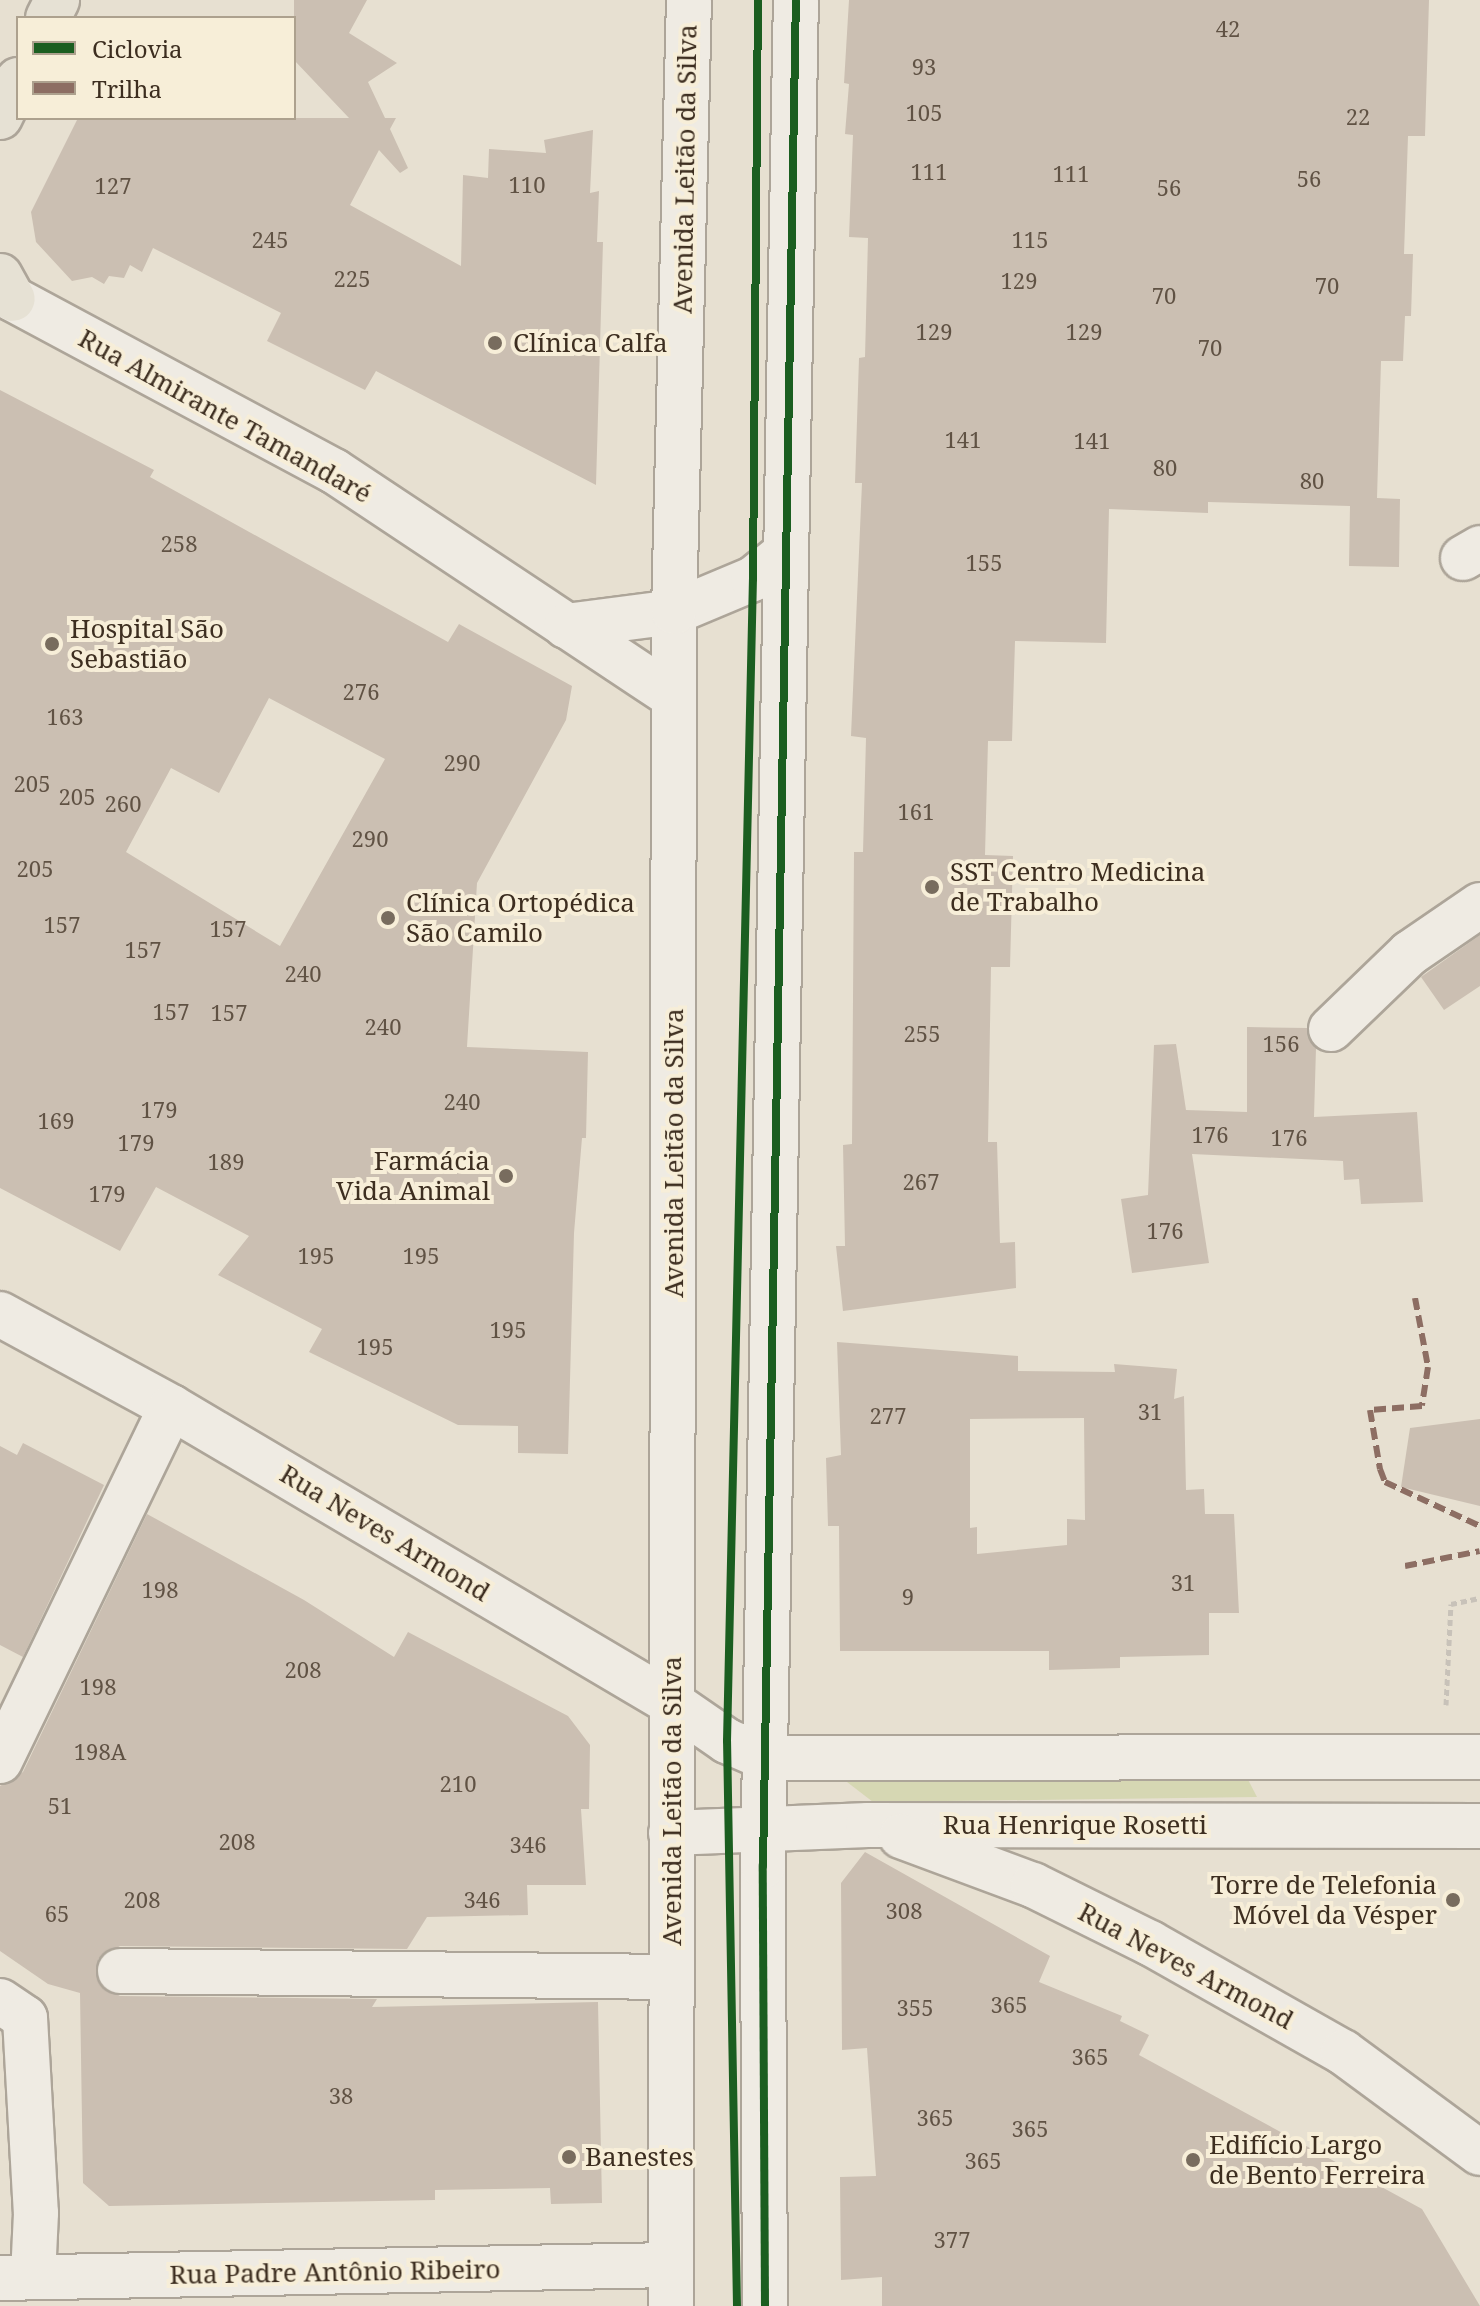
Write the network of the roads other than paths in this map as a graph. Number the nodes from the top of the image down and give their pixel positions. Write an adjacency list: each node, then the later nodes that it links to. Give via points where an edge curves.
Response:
1 (689, 0): 7 (street, Avenida Leitão da Silva)
2 (796, 0): 6 (street)
3 (16, 84): 4 (main road)
4 (0, 117)
5 (4, 289): 8 (street, Rua Almirante Tamandaré, via 334,471)
6 (784, 554): 7 (street, via 753,579); 15 (street)
7 (674, 612): 8 (street); 9 (street, Avenida Leitão da Silva)
8 (566, 626): 9 (street, Rua Almirante Tamandaré)
9 (674, 697): 14 (street, Avenida Leitão da Silva)
10 (1480, 905): 11 (street, via 1410,953)
11 (1331, 1029)
12 (0, 1314): 13 (street, Rua Neves Armond)
13 (171, 1407): 14 (street, Rua Neves Armond); 17 (street)
14 (672, 1703): 15 (street, Rua Neves Armond, via 727,1741); 21 (street, Avenida Leitão da Silva)
15 (766, 1758): 16 (street); 20 (street)
16 (1462, 1758)
17 (0, 1761)
18 (868, 1825): 19 (street, Rua Henrique Rosetti); 20 (street, Rua Henrique Rosetti); 25 (street, Rua Neves Armond, via 1033,1885 1150,1943 1343,2052)
19 (1480, 1826)
20 (765, 1831): 21 (street, Rua Henrique Rosetti); 28 (street)
21 (671, 1833): 23 (street, Avenida Leitão da Silva)
22 (120, 1971): 23 (street)
23 (671, 1977): 27 (street, Avenida Leitão da Silva)
24 (0, 2001): 26 (street, via 25,2018 36,2213)
25 (1480, 2153)
26 (17, 2278): 27 (street, Rua Padre Antônio Ribeiro)
27 (671, 2286)
28 (765, 2306)

